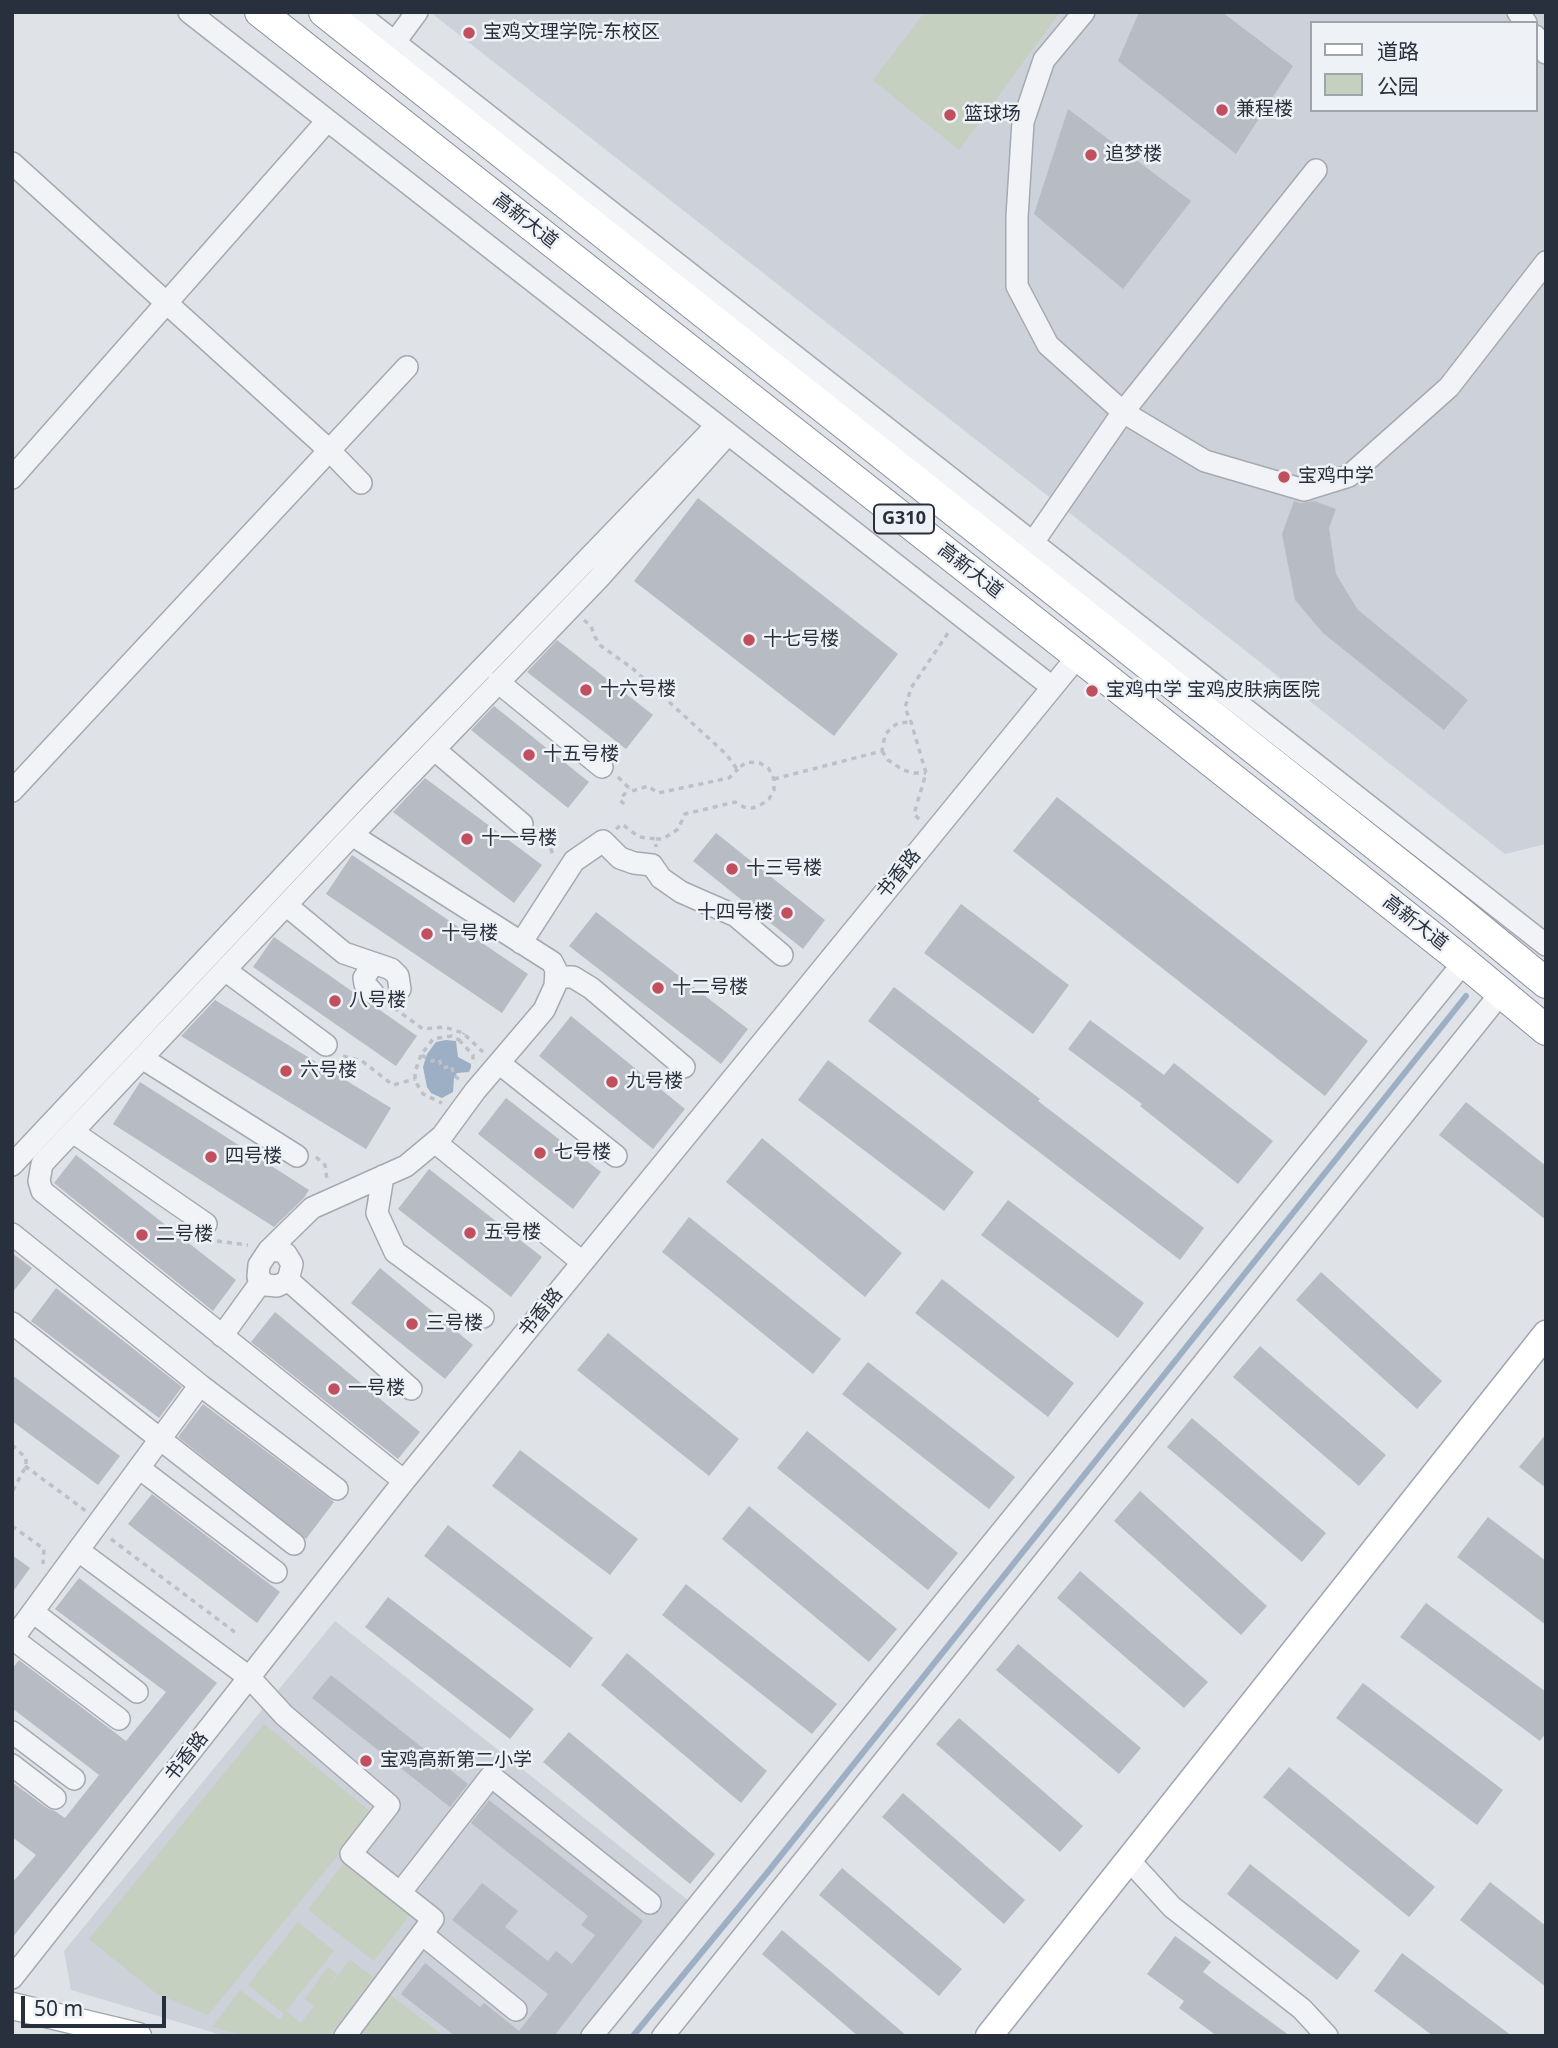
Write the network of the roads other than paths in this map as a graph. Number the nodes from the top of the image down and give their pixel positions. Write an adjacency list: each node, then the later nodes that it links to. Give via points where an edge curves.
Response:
1 (189, 12): 8 (street)
2 (260, 12): 20 (highway, 高新大道 / G310)
3 (324, 12): 7 (highway, 高新大道 / G310)
4 (356, 12): 7 (street)
5 (417, 12): 7 (street)
6 (1084, 12): 14 (street, via 1044,60 1023,122 1017,286 1048,345)
7 (389, 51): 19 (highway, 高新大道 / G310)
8 (327, 121): 12 (street); 15 (street)
9 (12, 163): 12 (street)
10 (1316, 170): 14 (street)
11 (1546, 262): 14 (street, via 1449,387 1349,476 1304,490 1205,461)
12 (167, 303): 16 (street); 17 (street)
13 (407, 367): 16 (street)
14 (1123, 412): 19 (street)
15 (722, 429): 21 (street, via 598,579); 22 (street); 49 (street, via 359,795)
16 (329, 450): 18 (street); 25 (street)
17 (12, 478)
18 (361, 483)
19 (1025, 554): 30 (street); 36 (highway, 高新大道 / G310)
20 (1078, 656): 22 (street, 书香路); 32 (highway, 高新大道 / G310)
21 (498, 682): 23 (street); 24 (street)
22 (1052, 687): 54 (street, 书香路)
23 (435, 750): 26 (street); 27 (street)
24 (602, 767)
25 (12, 791)
26 (522, 824)
27 (352, 835): 28 (street); 29 (street)
28 (286, 905): 33 (street, via 344,953); 34 (street)
29 (521, 943): 31 (street, via 573,861 603,841 620,858 651,865 681,892 736,916); 35 (street, via 552,962)
30 (1546, 945)
31 (782, 954)
32 (1464, 962): 38 (highway, 高新大道 / G310); 88 (street)
33 (376, 964): 37 (street, via 364,978); 39 (street, via 398,976)
34 (225, 970): 41 (street); 42 (street)
35 (556, 976): 43 (street, via 544,1010); 44 (street, via 573,977 591,988)
36 (1546, 983)
37 (373, 993)
38 (1501, 993): 40 (highway, 高新大道 / G310); 89 (street)
39 (395, 998)
40 (1546, 1030)
41 (326, 1045)
42 (142, 1058): 45 (street); 47 (street)
43 (499, 1063): 46 (street, via 468,1092); 48 (street)
44 (684, 1067)
45 (72, 1132): 51 (street); 60 (street, via 42,1164 41,1191)
46 (435, 1142): 50 (street, via 406,1166); 54 (street)
47 (297, 1156)
48 (615, 1156)
49 (12, 1165)
50 (383, 1176): 53 (street, via 312,1208); 57 (street, via 377,1213 395,1252)
51 (206, 1224)
52 (12, 1234): 61 (street)
53 (266, 1254): 55 (street, via 280,1251 290,1259); 56 (street, via 258,1272)
54 (582, 1262): 65 (street, 书香路)
55 (288, 1280): 56 (street, via 277,1286); 62 (street)
56 (261, 1282): 60 (street)
57 (483, 1317)
58 (12, 1323): 63 (street)
59 (1546, 1334): 79 (main road)
60 (222, 1336): 65 (street)
61 (200, 1385): 63 (street); 66 (street)
62 (411, 1389)
63 (159, 1440): 64 (street); 67 (street)
64 (139, 1468): 68 (street); 69 (street)
65 (404, 1481): 72 (street, 书香路)
66 (337, 1489)
67 (294, 1544)
68 (79, 1551): 70 (street); 72 (street)
69 (276, 1572)
70 (33, 1612): 71 (street); 73 (street)
71 (13, 1639): 74 (street)
72 (250, 1678): 80 (street, via 284,1715 389,1805 351,1854); 83 (street, 书香路)
73 (137, 1692)
74 (119, 1719)
75 (12, 1732): 77 (street)
76 (12, 1765): 78 (street)
77 (74, 1779)
78 (55, 1798)
79 (1129, 1860): 90 (main road); 91 (street, via 1171,1907 1303,2009)
80 (400, 1893): 81 (street, via 491,1776); 82 (street, via 433,1919)
81 (650, 1903)
82 (422, 1934): 85 (street); 87 (street)
83 (12, 1978)
84 (12, 2006): 86 (main road)
85 (516, 2010)
86 (138, 2036)
87 (345, 2036)
88 (592, 2036)
89 (663, 2036)
90 (989, 2036)
91 (1327, 2036)

